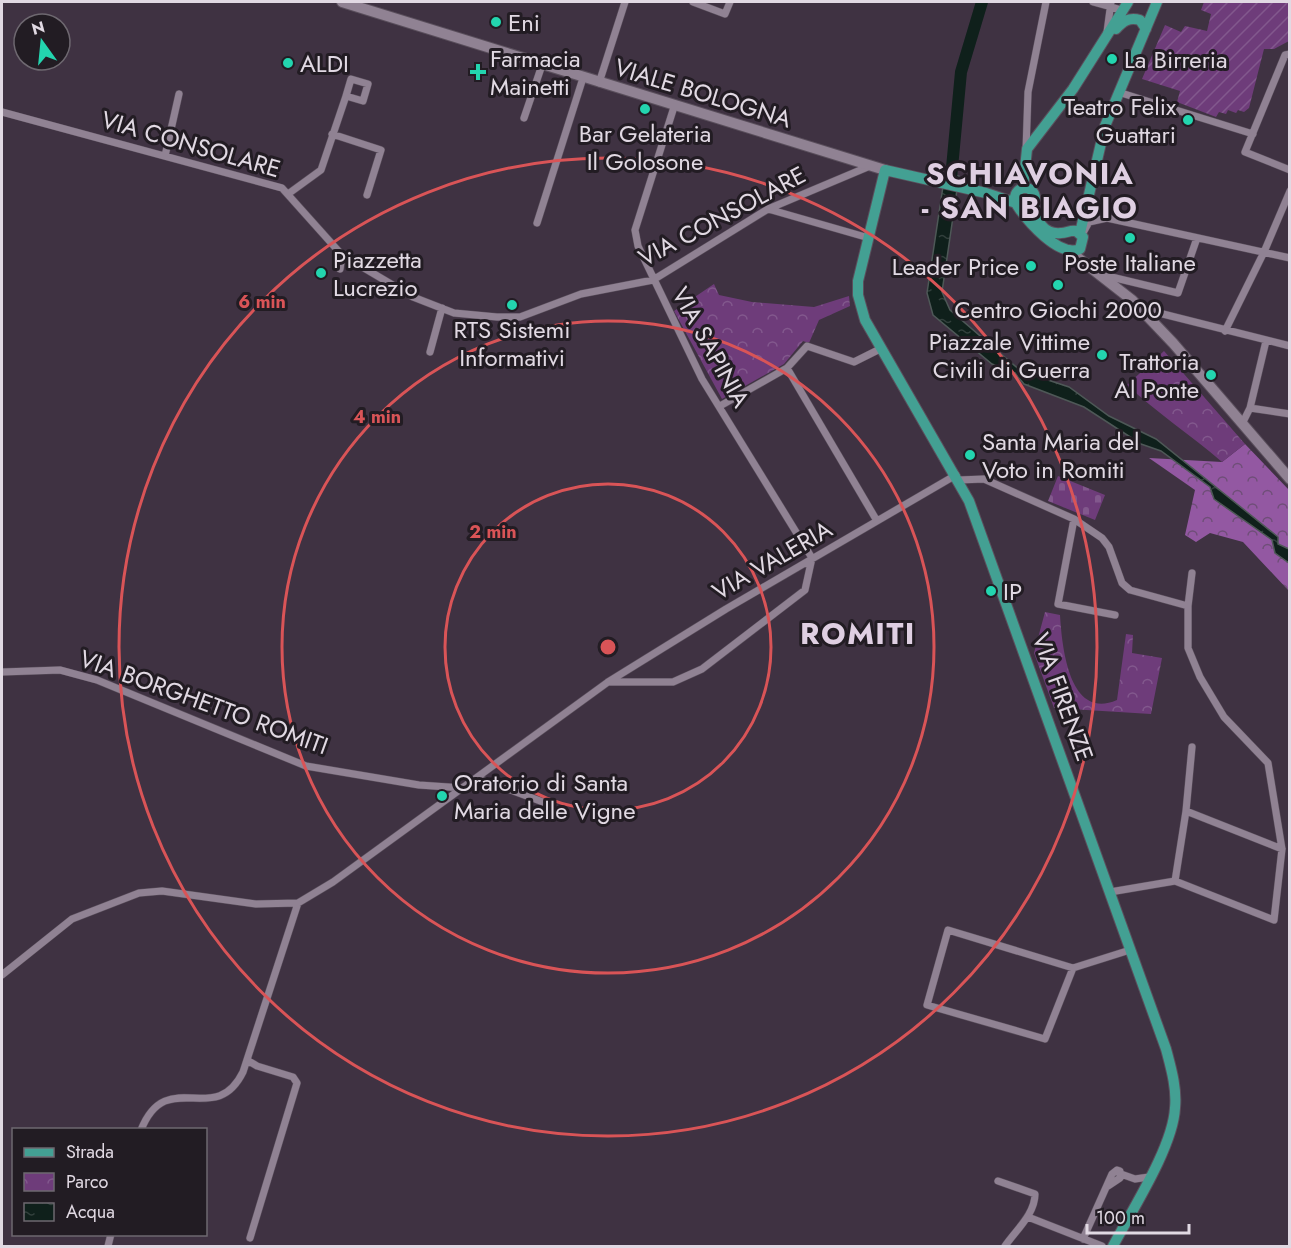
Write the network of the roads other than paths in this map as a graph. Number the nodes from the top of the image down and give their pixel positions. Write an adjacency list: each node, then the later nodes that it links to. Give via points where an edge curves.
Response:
1 (342, 2): 13 (main road, VIALE BOLOGNA)
2 (625, 2): 15 (street)
3 (693, 2): 4 (street, via 726,14)
4 (730, 2)
5 (1046, 2): 24 (street, via 1028,92)
6 (1093, 2): 8 (street)
7 (1157, 2): 10 (main road)
8 (1111, 3): 9 (street); 11 (street)
9 (1125, 6): 11 (main road)
10 (1146, 29): 11 (main road, via 1140,20 1122,21); 16 (main road)
11 (1105, 41): 24 (main road)
12 (1290, 54): 23 (street, via 1285,55)
13 (542, 65): 14 (main road, VIALE BOLOGNA); 21 (street)
14 (583, 78): 15 (main road, VIALE BOLOGNA); 37 (street)
15 (599, 83): 19 (main road, VIALE BOLOGNA)
16 (1118, 92): 23 (street); 40 (main road, via 1106,126)
17 (179, 94): 25 (street)
18 (346, 96): 22 (street)
19 (674, 107): 26 (main road, VIALE BOLOGNA); 48 (street, VIA SAPINIA, via 635,230)
20 (2, 112): 25 (street, VIA CONSOLARE)
21 (524, 118)
22 (332, 134): 32 (street, via 321,170); 33 (street, via 381,150)
23 (1253, 134): 28 (street, via 1245,152)
24 (1026, 155): 29 (main road)
25 (165, 156): 32 (street, VIA CONSOLARE, via 282,188)
26 (870, 166): 27 (main road, VIALE BOLOGNA); 36 (street, VIA CONSOLARE)
27 (885, 170): 31 (main road, VIALE BOLOGNA); 38 (main road, VIA FIRENZE)
28 (1290, 170)
29 (1022, 186): 31 (main road, VIALE BOLOGNA); 34 (main road, via 1034,193); 35 (main road, via 1015,195)
30 (1290, 191): 42 (street)
31 (984, 192): 35 (main road, VIALE BOLOGNA)
32 (288, 194): 43 (street, VIA CONSOLARE)
33 (368, 195)
34 (1034, 203): 35 (main road, via 1026,208); 40 (main road, via 1043,228 1057,233 1071,230)
35 (1016, 204): 41 (main road, via 1033,228)
36 (768, 209): 38 (street); 48 (street, VIA CONSOLARE)
37 (537, 223)
38 (868, 238): 54 (main road, VIA FIRENZE, via 858,295 865,320)
39 (1197, 238): 40 (street, via 1107,218 1089,222); 42 (street); 47 (street, via 1178,293)
40 (1081, 239): 41 (main road, via 1073,251); 45 (main road)
41 (1068, 250): 45 (main road)
42 (1264, 252): 44 (street); 51 (street)
43 (342, 255): 46 (street); 49 (street, VIA CONSOLARE, via 413,297)
44 (1290, 258)
45 (1092, 268): 47 (main road)
46 (340, 269)
47 (1101, 275): 50 (main road)
48 (653, 280): 49 (street, VIA CONSOLARE, via 581,294 520,317 454,313); 57 (street, VIA SAPINIA, via 702,379)
49 (442, 308): 55 (street)
50 (1140, 308): 51 (street); 60 (main road)
51 (1225, 331): 52 (street)
52 (1266, 341): 53 (street); 58 (street)
53 (1290, 346)
54 (882, 348): 56 (street, via 854,362 807,346); 61 (main road, VIA FIRENZE)
55 (430, 352)
56 (787, 368): 57 (street); 64 (street)
57 (720, 406): 65 (street, VIA SAPINIA)
58 (1250, 408): 59 (street); 60 (street)
59 (1290, 414)
60 (1242, 424): 62 (main road)
61 (958, 478): 63 (street, via 984,479); 64 (street, VIA VALERIA); 78 (main road, VIA FIRENZE, via 977,521)
62 (1290, 479)
63 (1074, 519): 67 (street, via 1102,538 1122,583 1130,590); 68 (street, via 1058,604)
64 (877, 521): 65 (street, VIA VALERIA)
65 (812, 558): 70 (street, VIA VALERIA); 70 (street, via 805,590 702,669 673,682)
66 (1192, 573): 67 (street)
67 (1188, 606): 76 (street, via 1188,648 1200,677 1224,717 1268,763)
68 (1114, 615)
69 (2, 672): 73 (street, VIA BORGHETTO ROMITI, via 60,670 97,680 306,766 419,785)
70 (608, 682): 72 (street, VIA VALERIA)
71 (1192, 747): 75 (street)
72 (478, 778): 73 (street, VIA VALERIA); 74 (street)
73 (463, 788): 79 (street, VIA VALERIA)
74 (543, 802)
75 (1186, 811): 76 (street); 77 (street)
76 (1282, 849): 77 (street, via 1274,920)
77 (1175, 881): 78 (street)
78 (1110, 892): 80 (main road, VIA FIRENZE)
79 (298, 903): 82 (street, via 256,904 162,891 139,893 72,919); 83 (street)
80 (1130, 950): 81 (street); 85 (main road, VIA FIRENZE, via 1166,1049 1175,1088 1173,1122)
81 (1073, 968): 81 (street, via 948,930 927,1005 1045,1039)
82 (2, 975)
83 (247, 1060): 84 (street, via 235,1088 217,1098 172,1098 161,1102 147,1114); 88 (street, via 293,1077 297,1083)
84 (142, 1128)
85 (1149, 1177): 89 (street, via 1138,1179 1121,1174 1108,1186); 92 (main road, VIA FIRENZE)
86 (998, 1181): 87 (street, via 1035,1194)
87 (1028, 1217): 89 (street); 90 (street)
88 (250, 1238)
89 (1083, 1239): 91 (street)
90 (1005, 1246)
91 (1098, 1246)
92 (1113, 1246)

